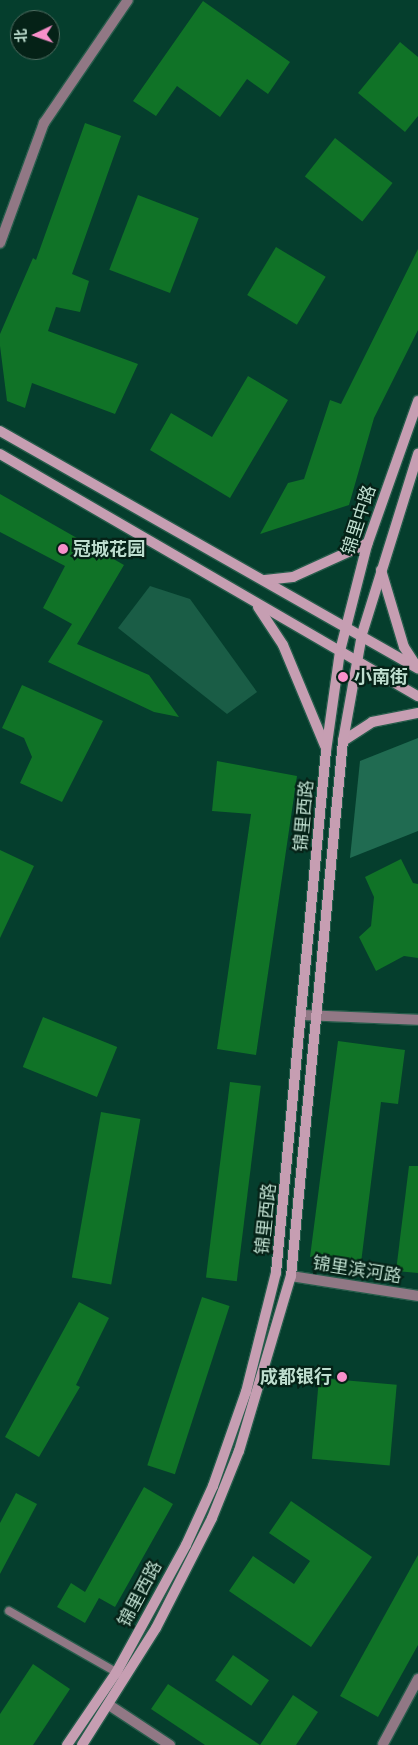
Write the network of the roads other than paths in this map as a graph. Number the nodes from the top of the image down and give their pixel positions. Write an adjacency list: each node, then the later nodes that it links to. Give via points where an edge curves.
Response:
1 (128, 0): 2 (street, via 44,123)
2 (0, 243)
3 (418, 401): 7 (main road, 锦里中路)
4 (0, 431): 9 (main road)
5 (0, 454): 10 (main road)
6 (418, 454): 8 (main road, 锦里中路)
7 (368, 543): 9 (main road, via 293,577); 11 (main road, 锦里中路)
8 (381, 569): 12 (main road, 锦里中路); 15 (main road, via 401,639)
9 (265, 580): 11 (main road)
10 (256, 604): 13 (main road); 19 (main road, via 283,645)
11 (345, 625): 12 (main road); 13 (main road, 锦里中路)
12 (362, 634): 14 (main road, 锦里中路); 15 (main road)
13 (340, 650): 14 (main road); 19 (main road, 锦里西路)
14 (359, 658): 16 (main road); 18 (main road, 锦里西路)
15 (417, 667)
16 (418, 696)
17 (418, 713): 18 (main road, via 372,722)
18 (343, 742): 21 (main road, 锦里西路)
19 (326, 751): 20 (main road, 锦里西路)
20 (301, 1015): 21 (street); 26 (main road, 锦里西路, via 276,1273 246,1392 214,1486)
21 (317, 1016): 22 (street); 23 (main road, 锦里西路)
22 (418, 1020)
23 (291, 1276): 24 (street, 锦里滨河路); 27 (main road, 锦里西路, via 239,1451 184,1576)
24 (418, 1296)
25 (9, 1611): 26 (lane)
26 (116, 1672): 27 (lane); 30 (main road, 锦里西路)
27 (127, 1679): 29 (main road, 锦里西路)
28 (418, 1679): 33 (street)
29 (109, 1705): 31 (main road, 锦里西路); 32 (street)
30 (67, 1745)
31 (82, 1745)
32 (170, 1745)
33 (382, 1745)

